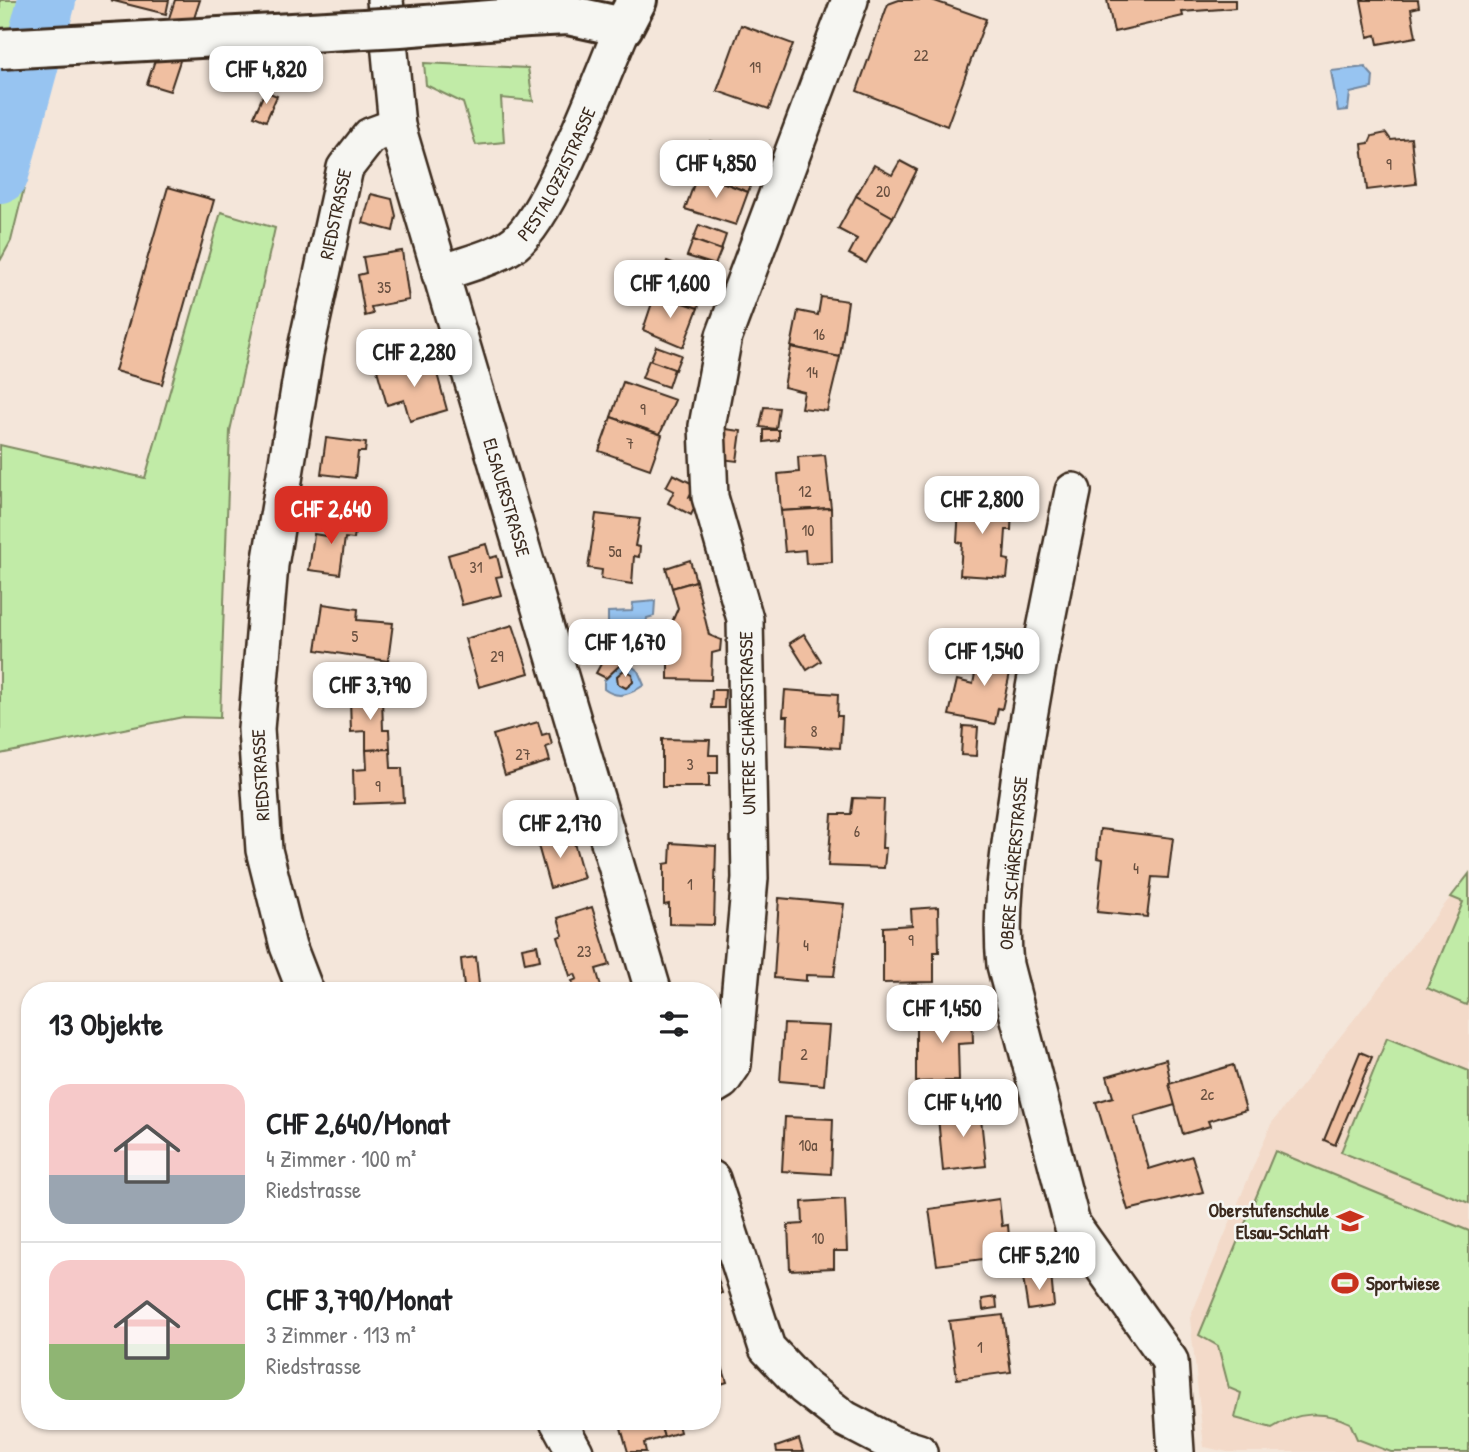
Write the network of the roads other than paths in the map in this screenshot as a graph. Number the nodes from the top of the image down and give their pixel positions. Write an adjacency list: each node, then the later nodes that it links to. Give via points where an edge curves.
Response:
1 (385, 0): 5 (street, ELSAUERSTRASSE)
2 (850, 0): 10 (street, UNTERE SCHÄRERSTRASSE, via 723,336 707,426 710,496 745,619 750,878 733,1065)
3 (630, 13): 4 (main road, PESTALOZZISTRASSE, bridge); 6 (street, PESTALOZZISTRASSE, via 530,228 500,252)
4 (0, 49)
5 (397, 126): 6 (street, ELSAUERSTRASSE); 8 (street, RIEDSTRASSE, via 370,136 345,168 305,353 270,565 256,729 264,850)
6 (440, 274): 9 (street, ELSAUERSTRASSE)
7 (1073, 491): 15 (street, OBERE SCHÄRERSTRASSE, via 1034,672 1011,832 1002,938 1005,965 1072,1224 1170,1361)
8 (302, 982)
9 (651, 982)
10 (721, 1082)
11 (721, 1207): 14 (street, via 767,1348 804,1387 845,1419)
12 (563, 1430): 13 (street)
13 (575, 1452)
14 (919, 1452)
15 (1177, 1452)

